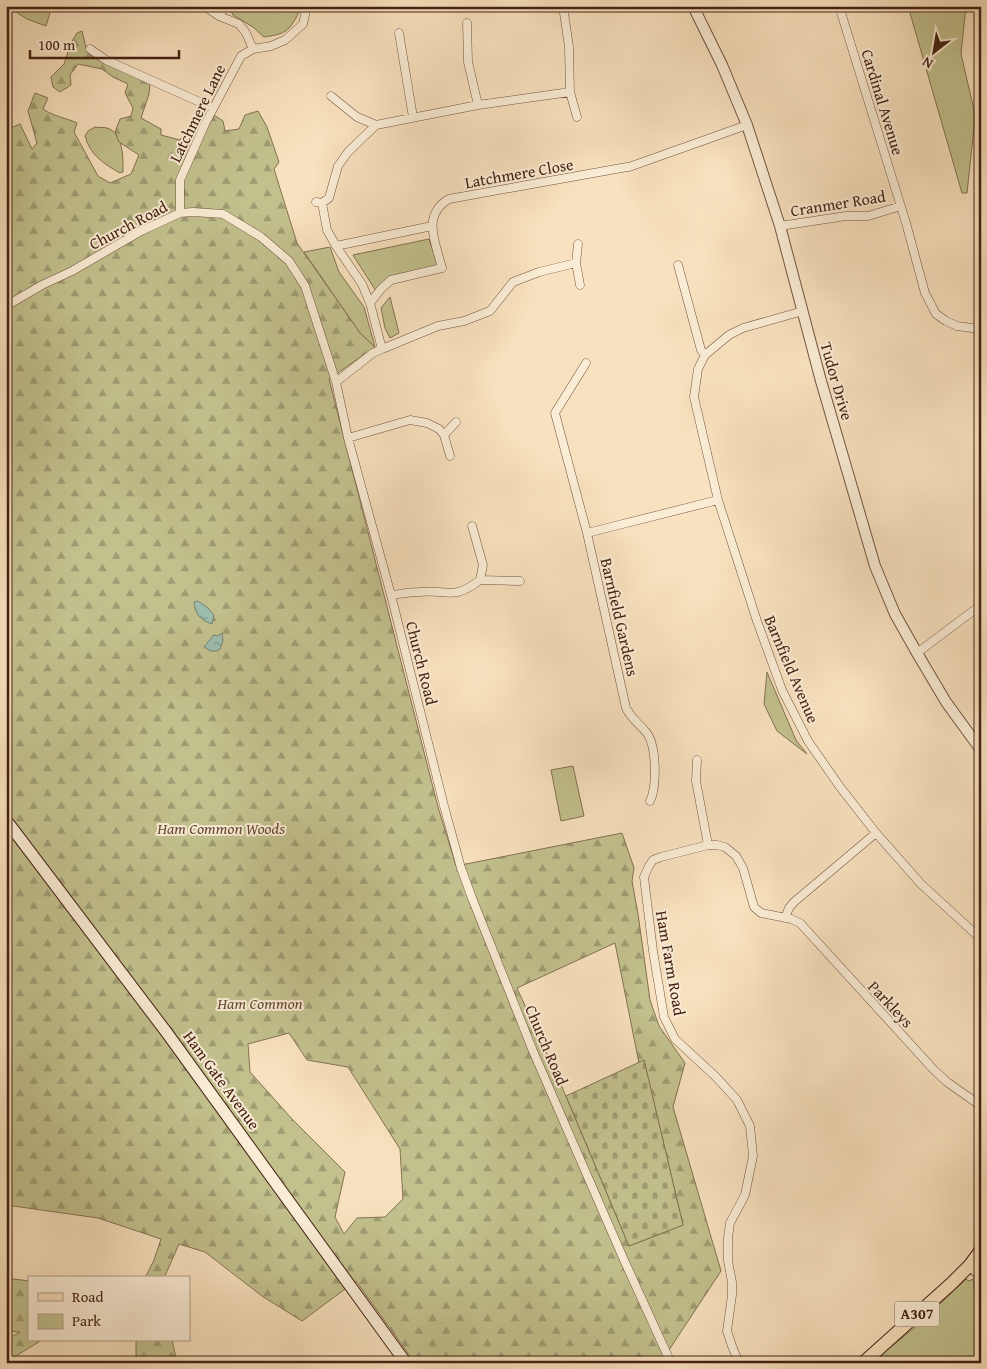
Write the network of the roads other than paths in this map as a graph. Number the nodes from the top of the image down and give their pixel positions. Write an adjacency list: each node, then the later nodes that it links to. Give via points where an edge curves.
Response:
1 (204, 6): 7 (street)
2 (225, 6): 7 (street)
3 (307, 6): 11 (street, via 303,24 285,40)
4 (563, 6): 12 (street, via 570,48)
5 (693, 6): 18 (street, Tudor Drive)
6 (839, 6): 20 (street, Cardinal Avenue)
7 (219, 16): 11 (street, via 239,24)
8 (467, 23): 14 (street, via 468,62)
9 (399, 34): 16 (street)
10 (90, 49): 15 (street, via 106,60)
11 (253, 49): 15 (street, Latchmere Lane, via 241,56)
12 (570, 92): 14 (street); 17 (street)
13 (331, 96): 19 (street, via 357,116)
14 (478, 105): 16 (street)
15 (213, 108): 21 (street, Latchmere Lane, via 180,180)
16 (413, 117): 19 (street)
17 (577, 117)
18 (747, 124): 22 (street, Latchmere Close, via 628,167 449,200 439,207); 23 (street, Tudor Drive)
19 (376, 125): 25 (street, via 348,152 338,166 328,198 319,202 327,230)
20 (901, 206): 23 (street, Cranmer Road, via 868,216); 32 (street, Cardinal Avenue, via 925,293 936,314 952,324)
21 (180, 213): 30 (street, Church Road, via 141,231); 36 (street, Church Road, via 223,214 261,237 289,261 305,286)
22 (432, 226): 25 (street); 29 (street, via 442,268 391,280)
23 (780, 226): 31 (street, Tudor Drive)
24 (578, 244): 26 (street)
25 (336, 246): 29 (street, via 362,284)
26 (576, 264): 28 (street); 33 (street, via 513,282 490,311 438,326)
27 (678, 265): 34 (street)
28 (580, 285)
29 (370, 303): 33 (street)
30 (6, 306)
31 (803, 312): 34 (street, Barnfield Avenue, via 743,328 719,341); 48 (street, Tudor Drive, via 875,566)
32 (980, 330)
33 (382, 349): 36 (street)
34 (705, 355): 41 (street, Barnfield Avenue, via 698,369 694,397)
35 (586, 363): 43 (street, Barnfield Gardens, via 555,413)
36 (336, 382): 39 (street, Church Road)
37 (456, 422): 38 (street)
38 (444, 435): 39 (street, via 427,423 410,420); 40 (street)
39 (348, 438): 46 (street, Church Road)
40 (450, 456)
41 (718, 500): 43 (street); 53 (street, Barnfield Avenue, via 782,690 808,741)
42 (472, 526): 44 (street, via 483,565)
43 (587, 532): 51 (street, Barnfield Gardens, via 626,708 651,740 655,761)
44 (480, 580): 45 (street); 46 (street, via 456,594 420,591)
45 (520, 580)
46 (391, 595): 63 (street, Church Road, via 461,868 533,1051)
47 (981, 604): 48 (street)
48 (916, 653): 49 (street, Tudor Drive)
49 (981, 750)
50 (697, 760): 54 (street, via 696,781)
51 (650, 801)
52 (6, 820): 62 (main road, Ham Gate Avenue, via 167,1033)
53 (876, 833): 56 (street, via 794,902); 57 (street, Barnfield Avenue, via 921,884)
54 (708, 845): 55 (street, Ham Farm Road); 64 (street, Ham Farm Road, via 653,860 644,883 664,1017 675,1039 737,1100 750,1126 753,1156 745,1195 730,1223 728,1238 732,1282 728,1331)
55 (725, 847): 56 (street, Parkleys, via 743,868 754,907 761,913)
56 (785, 918): 58 (street, Parkleys, via 800,923 934,1070)
57 (981, 939)
58 (981, 1106)
59 (981, 1250): 60 (main road, A307)
60 (970, 1265): 61 (street); 65 (main road, A307)
61 (981, 1276)
62 (406, 1363)
63 (671, 1363)
64 (739, 1363)
65 (864, 1363)

